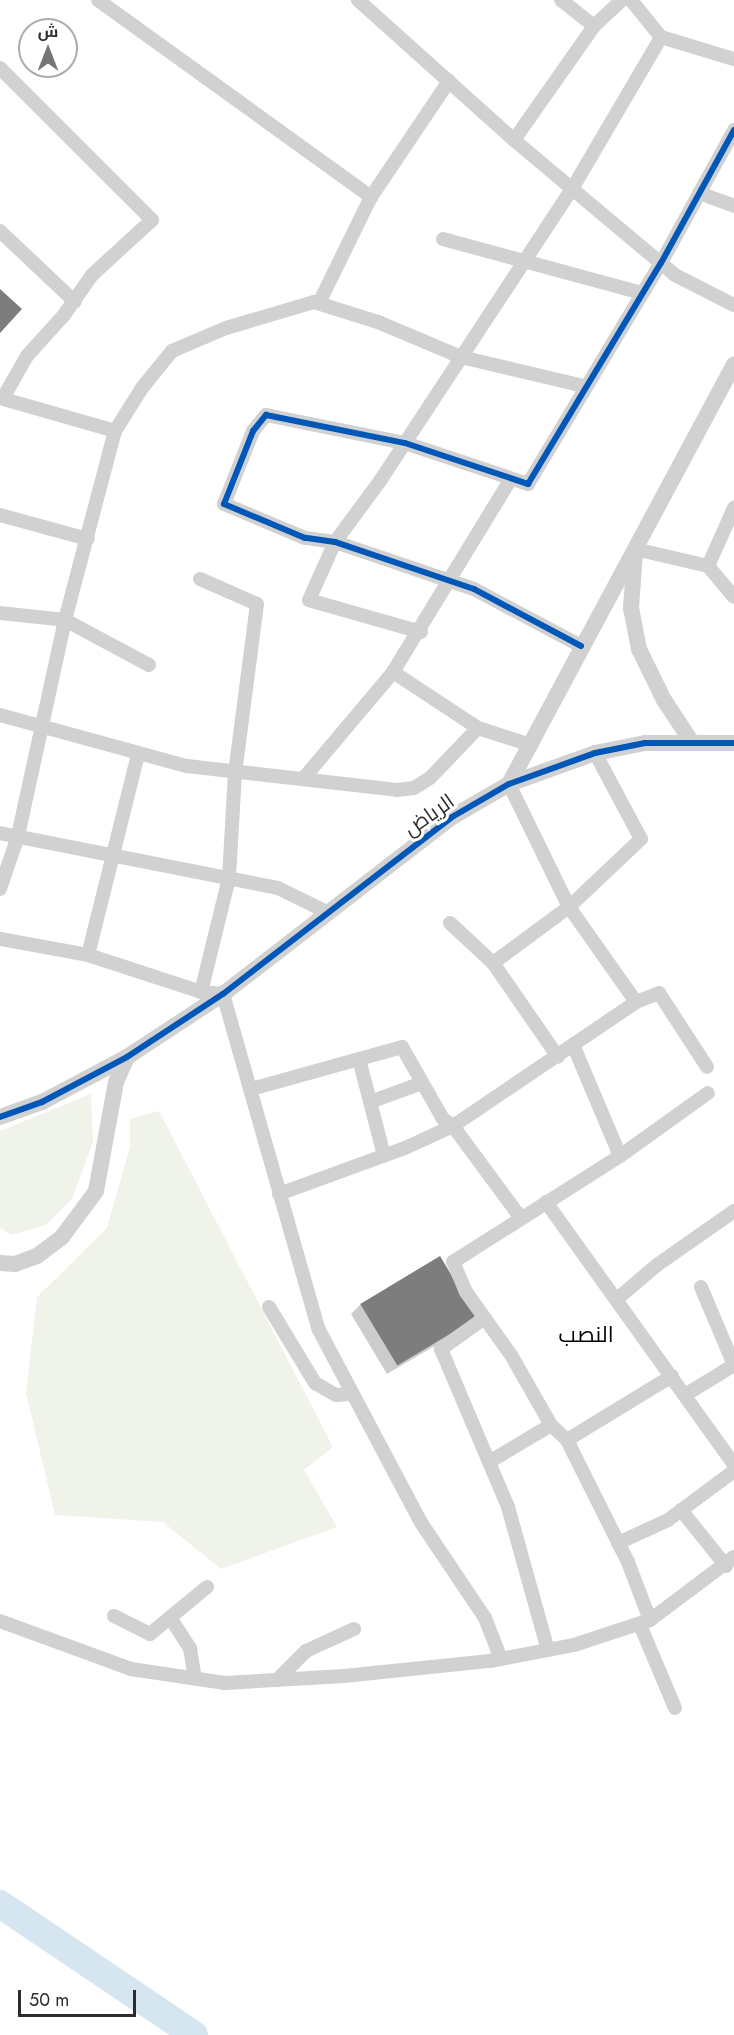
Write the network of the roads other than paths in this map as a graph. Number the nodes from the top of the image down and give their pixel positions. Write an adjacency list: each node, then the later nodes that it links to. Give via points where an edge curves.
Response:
1 (358, 0): 10 (street)
2 (561, 0): 6 (street)
3 (622, 0): 6 (street)
4 (631, 0): 7 (street)
5 (102, 1): 15 (street)
6 (594, 26): 12 (street)
7 (661, 37): 8 (street); 13 (street)
8 (734, 59)
9 (0, 68): 22 (street, via 152,220 92,275)
10 (449, 81): 12 (street); 15 (street)
11 (734, 130): 14 (street)
12 (514, 140): 13 (street)
13 (573, 189): 19 (street); 20 (street)
14 (699, 193): 16 (street); 20 (street)
15 (371, 197): 23 (street)
16 (734, 207)
17 (0, 231): 22 (street)
18 (443, 239): 19 (street)
19 (525, 261): 21 (street); 25 (street)
20 (661, 263): 21 (street); 24 (street)
21 (642, 293): 27 (street)
22 (75, 302): 28 (street, via 27,356)
23 (319, 303): 25 (street); 29 (street, via 226,328 172,351)
24 (734, 305)
25 (461, 357): 27 (street); 30 (street)
26 (734, 364): 36 (street)
27 (584, 386): 31 (street, via 528,484)
28 (2, 398): 29 (street)
29 (115, 431): 34 (street)
30 (405, 442): 31 (street); 35 (street); 35 (street, via 266,415 253,431 224,504 305,538)
31 (511, 479): 39 (street)
32 (734, 508): 37 (street)
33 (0, 515): 34 (street)
34 (88, 539): 42 (street)
35 (335, 542): 39 (street); 43 (street, via 309,600)
36 (635, 549): 37 (street); 44 (street); 50 (street, via 631,608 639,649 664,700)
37 (708, 566): 40 (street)
38 (200, 579): 55 (street, via 257,604)
39 (450, 581): 43 (street); 44 (street, via 474,589)
40 (734, 597)
41 (0, 613): 42 (street)
42 (66, 620): 45 (street); 48 (street)
43 (421, 632): 46 (street)
44 (581, 646): 52 (street)
45 (149, 664)
46 (393, 672): 49 (street); 56 (street)
47 (0, 715): 48 (street)
48 (43, 726): 54 (street); 59 (street)
49 (478, 728): 52 (street); 56 (street, via 430,778 414,788 397,790)
50 (691, 741): 51 (street, الرياض); 53 (street, الرياض, via 645,743)
51 (734, 743)
52 (531, 745): 57 (street)
53 (595, 753): 57 (street, الرياض); 63 (street, via 641,838)
54 (138, 754): 55 (street); 60 (street)
55 (235, 773): 56 (street); 61 (street)
56 (303, 779)
57 (509, 784): 63 (street); 64 (street, الرياض, via 452,817)
58 (0, 833): 59 (street)
59 (18, 836): 60 (street); 62 (street)
60 (111, 855): 61 (street); 67 (street)
61 (229, 878): 64 (street, via 278,888); 69 (street)
62 (0, 889)
63 (569, 907): 68 (street); 71 (street)
64 (327, 912): 70 (street, الرياض)
65 (450, 923): 68 (street)
66 (0, 939): 67 (street)
67 (88, 955): 69 (street)
68 (493, 963): 74 (street)
69 (201, 992): 70 (street)
70 (223, 994): 73 (street, الرياض); 78 (street)
71 (636, 1002): 72 (street); 76 (street, via 659,993)
72 (574, 1047): 74 (street); 84 (street)
73 (127, 1057): 81 (street, الرياض, via 42,1102); 89 (street, via 116,1082 96,1191 62,1237 37,1256 15,1264)
74 (558, 1057): 82 (street)
75 (359, 1059): 77 (street, via 402,1047); 78 (street); 80 (street)
76 (707, 1066)
77 (422, 1083): 80 (street); 82 (street, via 443,1119)
78 (251, 1089): 85 (street)
79 (708, 1093): 84 (street)
80 (370, 1102): 83 (street)
81 (0, 1117)
82 (453, 1126): 83 (street); 88 (street)
83 (384, 1156): 85 (street)
84 (620, 1156): 86 (street)
85 (279, 1194): 96 (street, via 319,1330)
86 (546, 1202): 88 (street); 91 (street)
87 (734, 1211): 91 (street, via 657,1265)
88 (520, 1217): 93 (street, via 453,1262)
89 (0, 1263)
90 (701, 1287): 94 (street)
91 (617, 1299): 95 (street)
92 (269, 1306): 96 (street, via 315,1383 336,1395)
93 (483, 1319): 98 (street, via 512,1356); 100 (street, via 441,1349)
94 (734, 1365): 97 (street)
95 (672, 1376): 97 (street); 99 (street)
96 (350, 1394): 113 (street, via 420,1521 485,1618)
97 (685, 1395): 101 (street)
98 (551, 1425): 99 (street); 100 (street)
99 (567, 1440): 104 (street)
100 (489, 1462): 112 (street, via 508,1506)
101 (734, 1465)
102 (734, 1471): 103 (street)
103 (681, 1510): 104 (street); 105 (street)
104 (618, 1543): 110 (street)
105 (730, 1562): 110 (street)
106 (207, 1587): 108 (street)
107 (114, 1616): 108 (street, via 150,1634)
108 (171, 1619): 114 (street, via 190,1648)
109 (0, 1621): 114 (street, via 130,1669)
110 (645, 1622): 112 (street); 116 (street)
111 (354, 1629): 115 (street, via 306,1651)
112 (548, 1650): 113 (street)
113 (501, 1659): 115 (street)
114 (195, 1679): 115 (street, via 225,1683)
115 (277, 1680)
116 (675, 1708)

